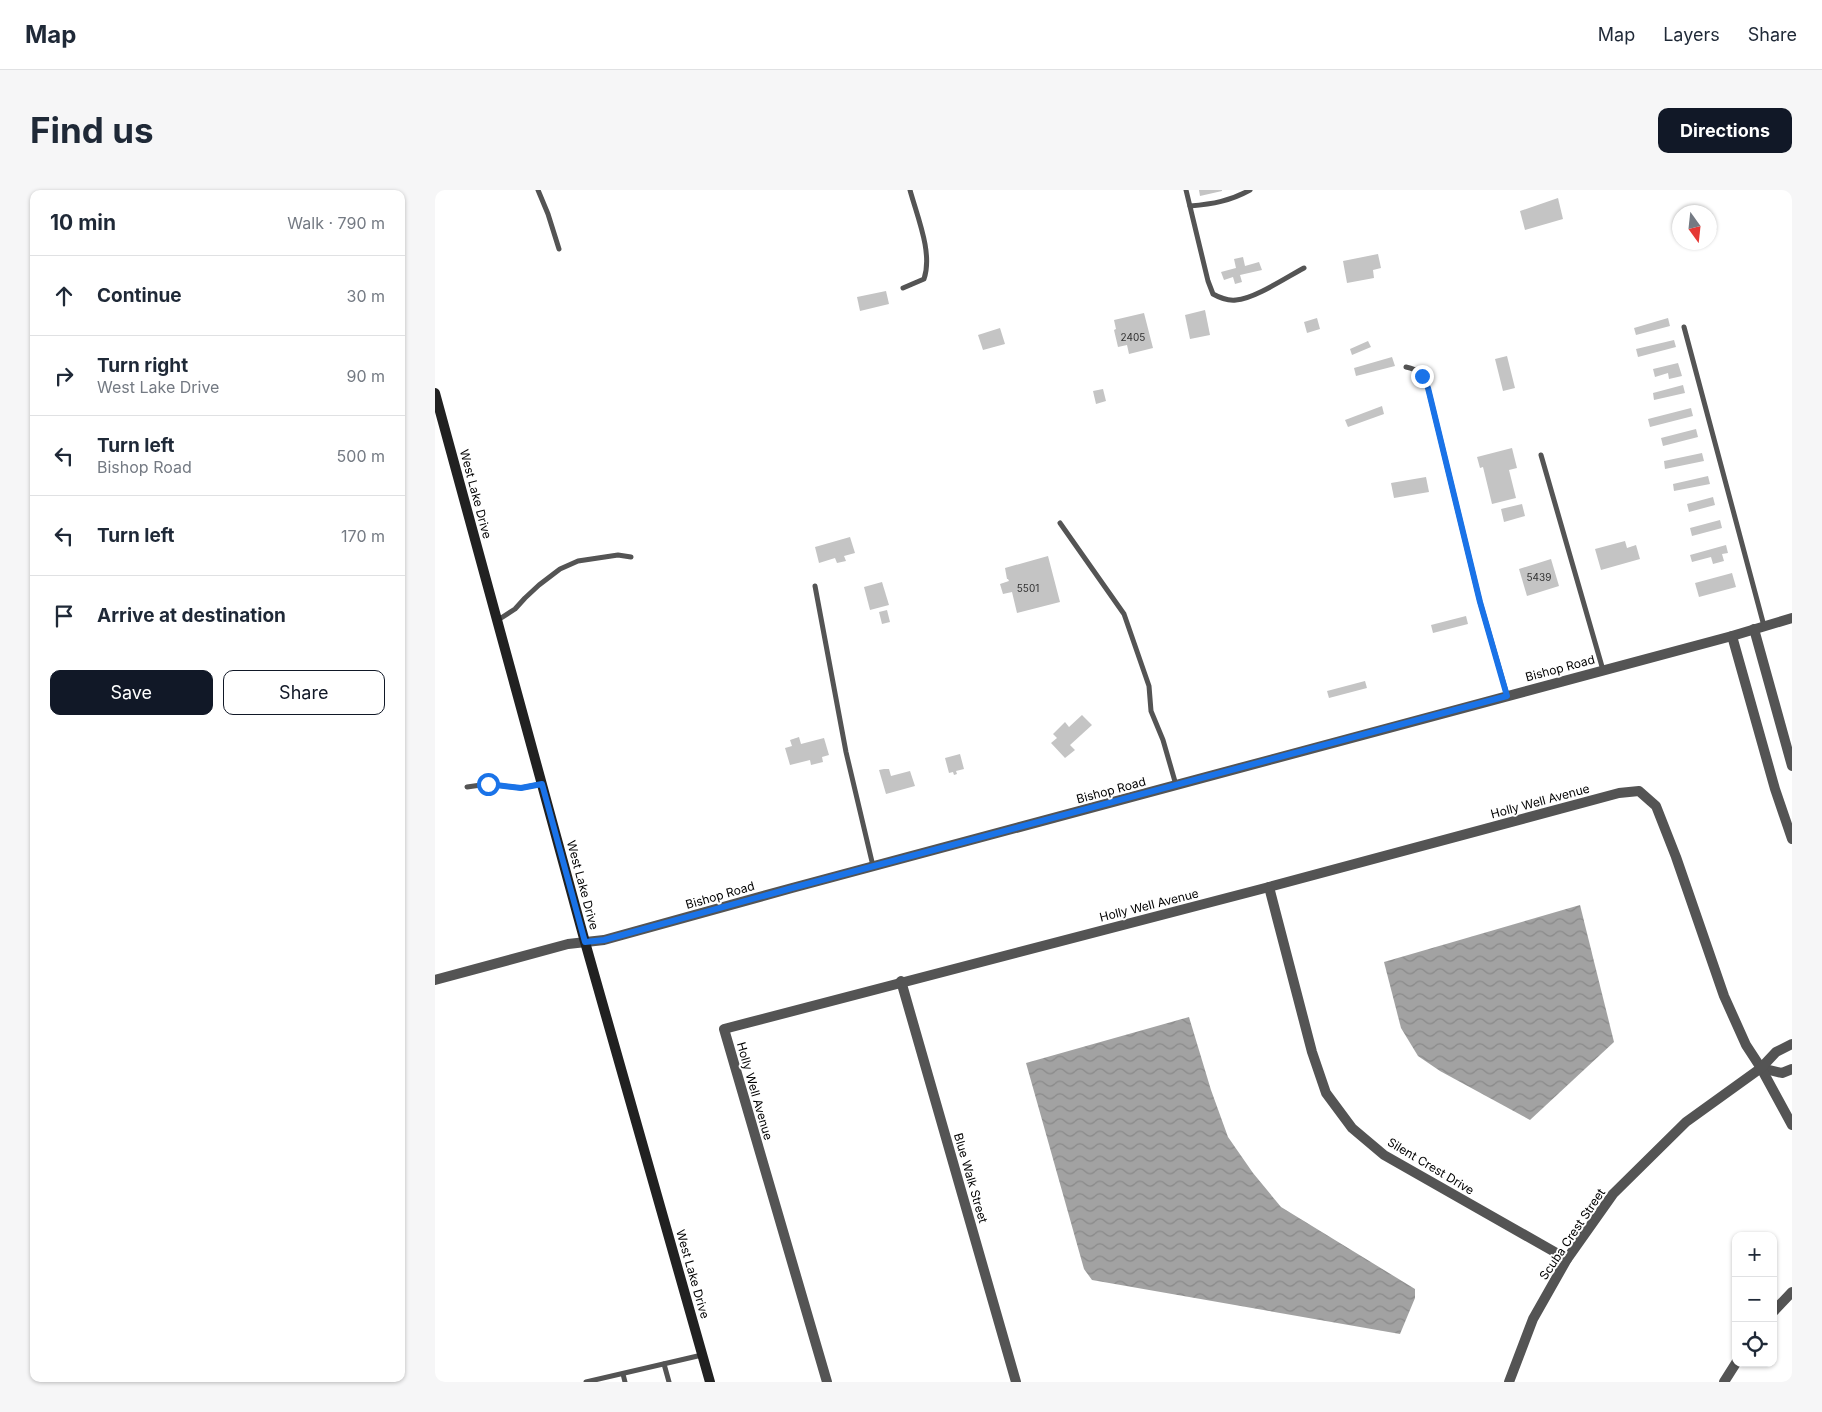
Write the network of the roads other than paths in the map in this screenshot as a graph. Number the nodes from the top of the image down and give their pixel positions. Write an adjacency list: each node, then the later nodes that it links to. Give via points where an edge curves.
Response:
1 (538, 190): 6 (lane)
2 (910, 190): 8 (lane, via 927,256 927,269 924,279)
3 (1186, 190): 5 (lane)
4 (1250, 190): 5 (lane, via 1214,204)
5 (1190, 206): 7 (lane, via 1213,294 1237,300)
6 (559, 249)
7 (1304, 268)
8 (903, 288)
9 (1684, 327): 18 (lane)
10 (1406, 367): 21 (lane, via 1416,369 1428,388 1480,602)
11 (435, 396): 17 (street, West Lake Drive)
12 (1541, 455): 20 (lane)
13 (1060, 522): 24 (lane, via 1123,614 1149,686 1151,711)
14 (631, 557): 17 (lane, via 618,555 578,561 561,569 515,609)
15 (815, 586): 27 (lane, via 846,752)
16 (1792, 618): 18 (street, Bishop Road)
17 (497, 620): 23 (street, West Lake Drive)
18 (1759, 627): 19 (street, Bishop Road); 22 (street)
19 (1731, 636): 20 (street, Bishop Road); 26 (street)
20 (1603, 670): 21 (street, Bishop Road)
21 (1507, 696): 24 (street, Bishop Road)
22 (1792, 766)
23 (542, 784): 25 (lane, via 521,788 488,784); 29 (street, West Lake Drive)
24 (1177, 786): 27 (street, Bishop Road)
25 (467, 787)
26 (1792, 839)
27 (873, 867): 29 (street, Bishop Road, via 604,940)
28 (1269, 887): 31 (street, Holly Well Avenue); 33 (street, Holly Well Avenue, via 1619,792 1639,791 1656,806 1724,996 1746,1045); 36 (street, Silent Crest Drive, via 1312,1052 1326,1093 1352,1128 1384,1155)
29 (585, 942): 30 (street, Bishop Road); 39 (street, West Lake Drive)
30 (435, 980)
31 (901, 982): 47 (street, Holly Well Avenue, via 724,1029); 48 (street, Blue Walk Street)
32 (1792, 1044): 33 (street, Scuba Crest Street, via 1776,1052)
33 (1761, 1068): 34 (street, via 1782,1073); 35 (street, Holly Well Avenue); 36 (street, Scuba Crest Street, via 1686,1122 1613,1194)
34 (1792, 1069)
35 (1792, 1125)
36 (1567, 1259): 49 (street, Scuba Crest Street, via 1533,1319)
37 (1792, 1292): 38 (street)
38 (1777, 1308)
39 (702, 1354): 40 (lane); 46 (street, West Lake Drive)
40 (664, 1364): 42 (lane); 45 (lane)
41 (1733, 1367): 50 (street)
42 (623, 1374): 43 (lane); 44 (lane)
43 (586, 1382)
44 (625, 1382)
45 (669, 1382)
46 (710, 1382)
47 (827, 1382)
48 (1016, 1382)
49 (1509, 1382)
50 (1724, 1382)

